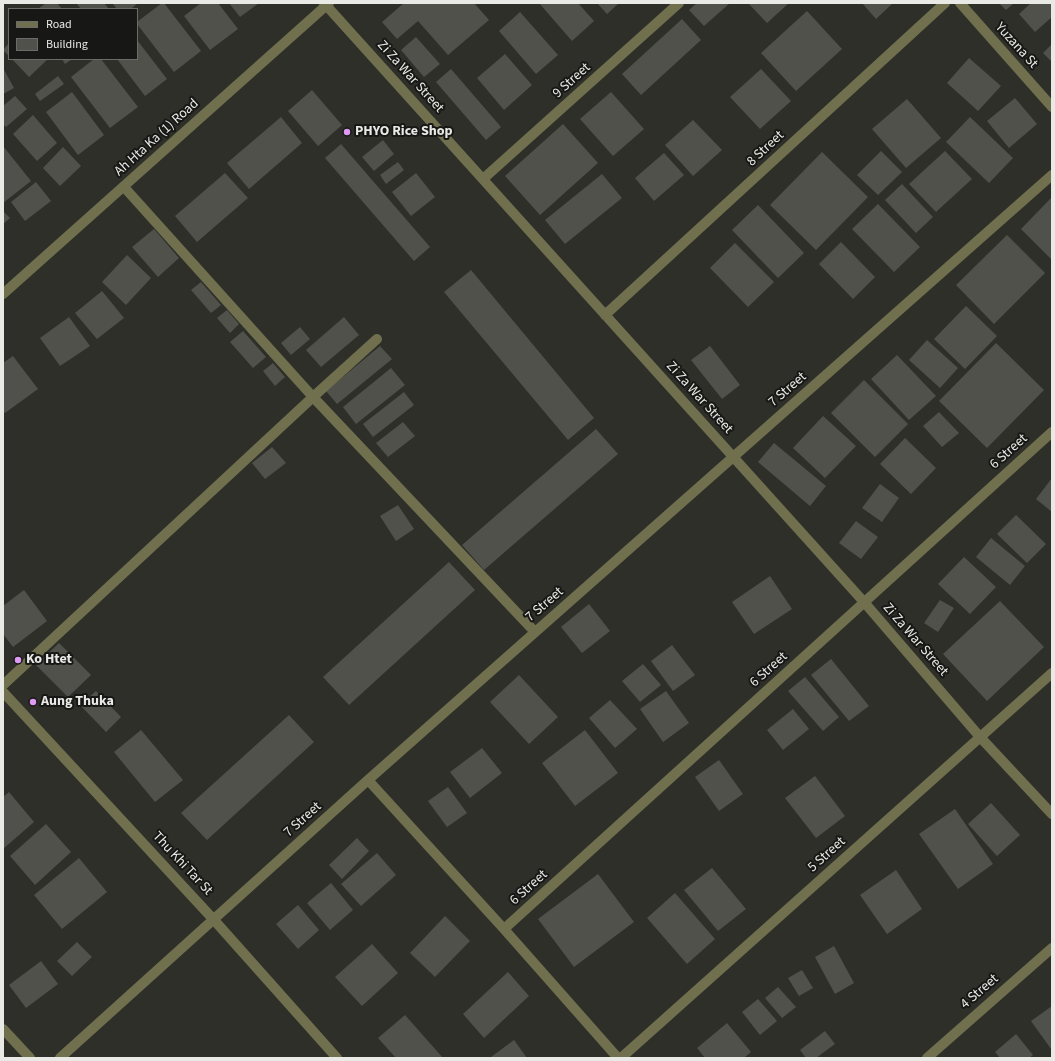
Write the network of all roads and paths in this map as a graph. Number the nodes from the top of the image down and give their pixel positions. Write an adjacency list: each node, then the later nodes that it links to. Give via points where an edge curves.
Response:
1 (679, 3): 7 (street, 9 Street)
2 (945, 3): 10 (street, 8 Street)
3 (960, 3): 5 (street, Yuzana St)
4 (327, 4): 7 (street, Zi Za War Street); 8 (street, Ah Hta Ka (1) Road)
5 (1052, 107)
6 (1052, 176): 14 (street, 7 Street)
7 (483, 179): 10 (street, Zi Za War Street)
8 (124, 187): 9 (street, Ah Hta Ka (1) Road); 12 (street)
9 (3, 294)
10 (605, 315): 14 (street, Zi Za War Street)
11 (377, 339): 12 (street)
12 (314, 397): 16 (street); 18 (street)
13 (1052, 432): 15 (street, 6 Street)
14 (733, 457): 15 (street, Zi Za War Street); 16 (street, 7 Street)
15 (864, 602): 20 (street, Zi Za War Street); 24 (street, 6 Street)
16 (536, 632): 21 (street, 7 Street)
17 (1052, 673): 20 (street, 5 Street)
18 (3, 685)
19 (3, 692): 23 (street, Thu Khi Tar St)
20 (980, 737): 22 (street, Zi Za War Street); 30 (street, 5 Street)
21 (368, 780): 23 (street, 7 Street); 24 (street)
22 (1052, 814)
23 (214, 920): 28 (street, 7 Street); 29 (street, Thu Khi Tar St)
24 (504, 929): 30 (street)
25 (1052, 948): 31 (street, 4 Street)
26 (3, 1029): 27 (street)
27 (30, 1058)
28 (60, 1058)
29 (337, 1058)
30 (619, 1058)
31 (927, 1058)

